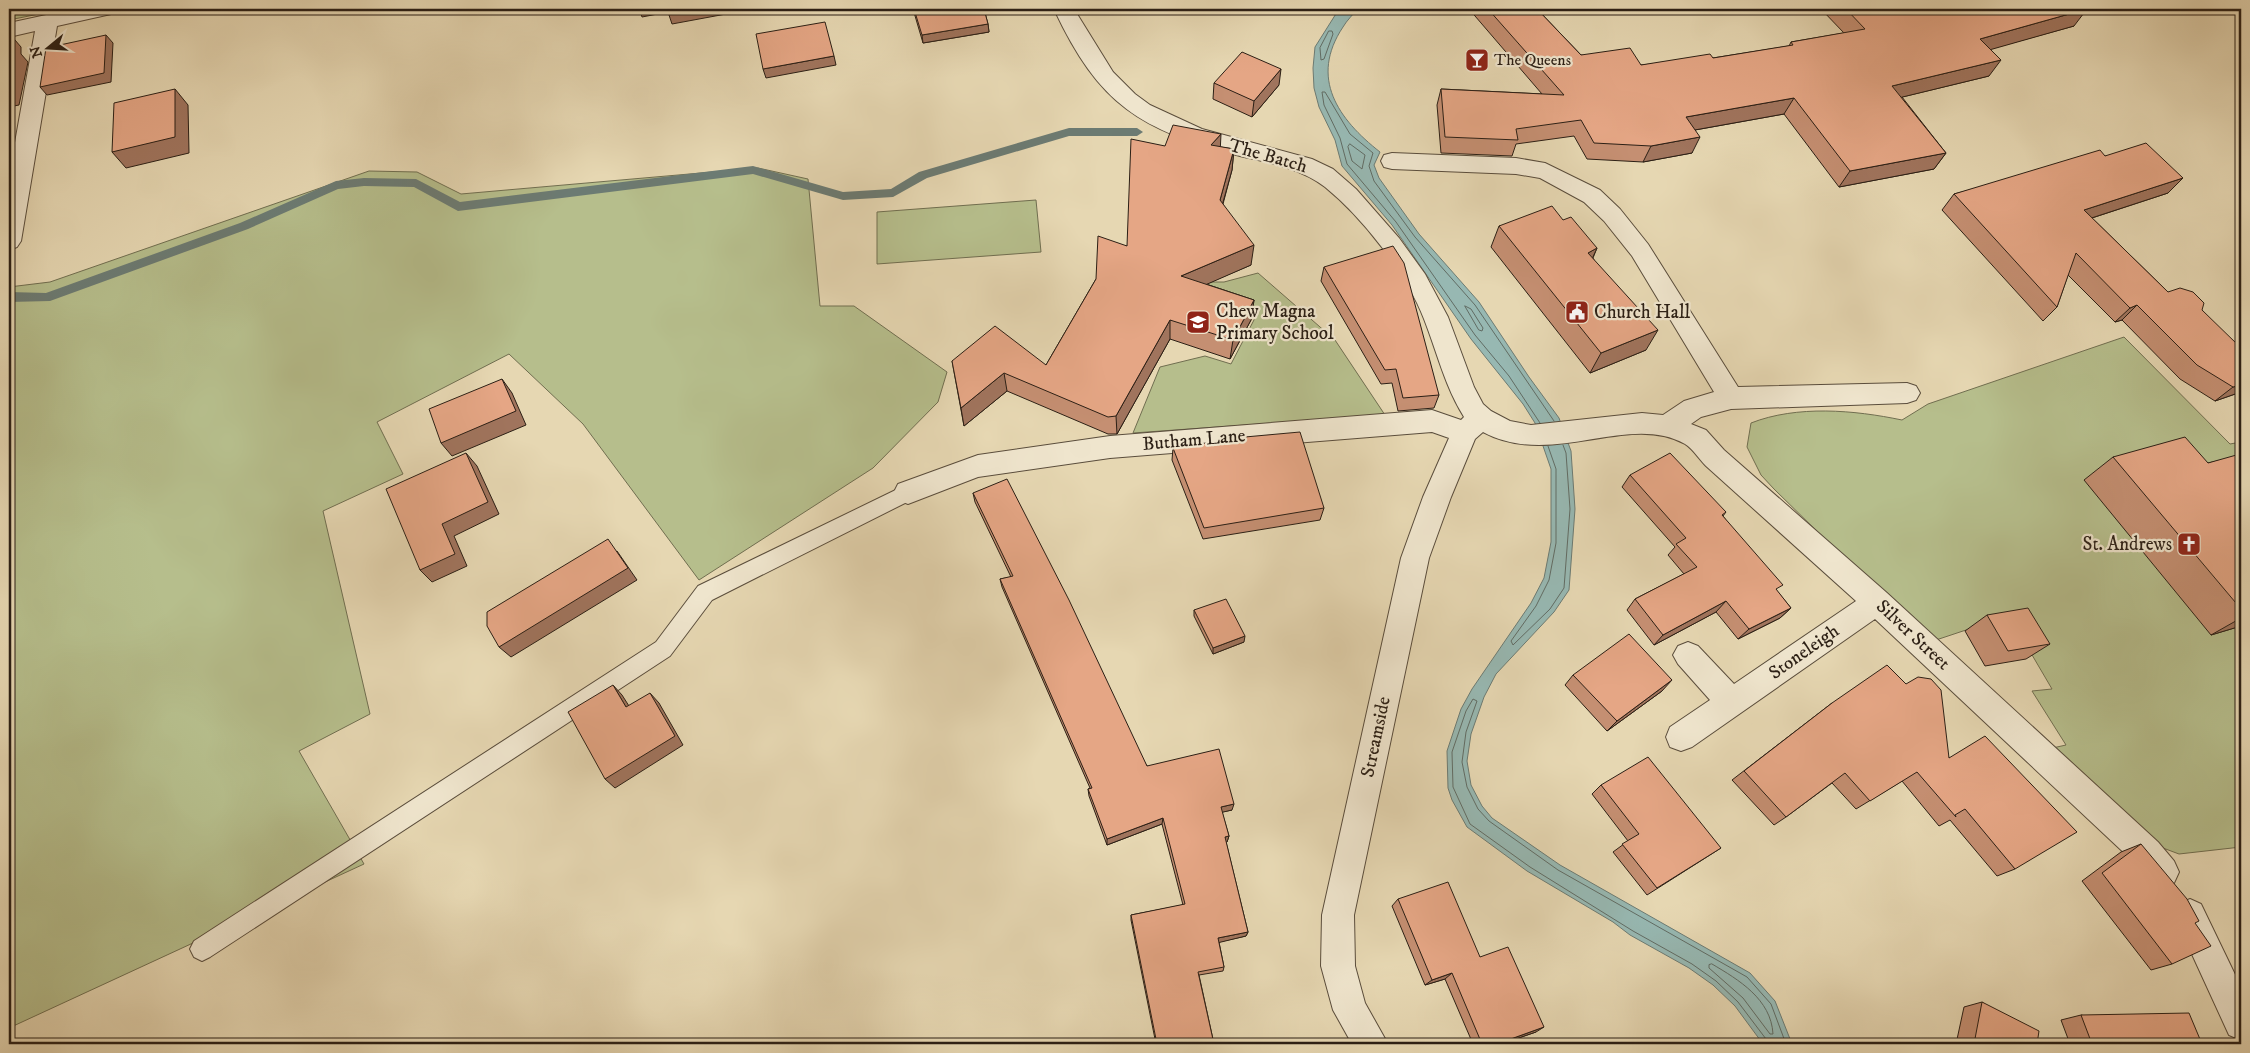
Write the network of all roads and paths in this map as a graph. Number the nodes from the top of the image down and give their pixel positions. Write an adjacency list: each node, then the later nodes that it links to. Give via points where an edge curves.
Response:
1 (104, 9): 3 (street)
2 (1064, 9): 9 (street, The Batch, via 1114,87 1164,124 1200,138 1294,161 1317,170 1334,182 1374,223 1416,281 1436,316)
3 (47, 22): 4 (street); 6 (street)
4 (9, 30)
5 (1392, 161): 8 (street, via 1516,166 1545,171 1592,196 1640,250)
6 (9, 241)
7 (1908, 394): 8 (street)
8 (1731, 398): 10 (street, via 1693,409)
9 (1472, 425): 10 (street, Silver Street, via 1496,427 1527,436 1630,423); 11 (street, Butham Lane, via 1432,421 1110,447 978,466); 18 (street, Streamside, via 1436,497 1415,558 1338,915 1338,966 1350,1010)
10 (1668, 425): 12 (street, Silver Street, via 1695,436 1715,458)
11 (908, 492): 16 (lane, via 705,593 690,608 678,634 663,649)
12 (1877, 602): 14 (street, Stoneleigh); 17 (street, Silver Street, via 2147,853 2172,883 2190,915)
13 (1688, 654): 14 (street)
14 (1732, 702): 15 (street, Stoneleigh)
15 (1681, 737)
16 (202, 949)
17 (2241, 1023)
18 (1371, 1044)

